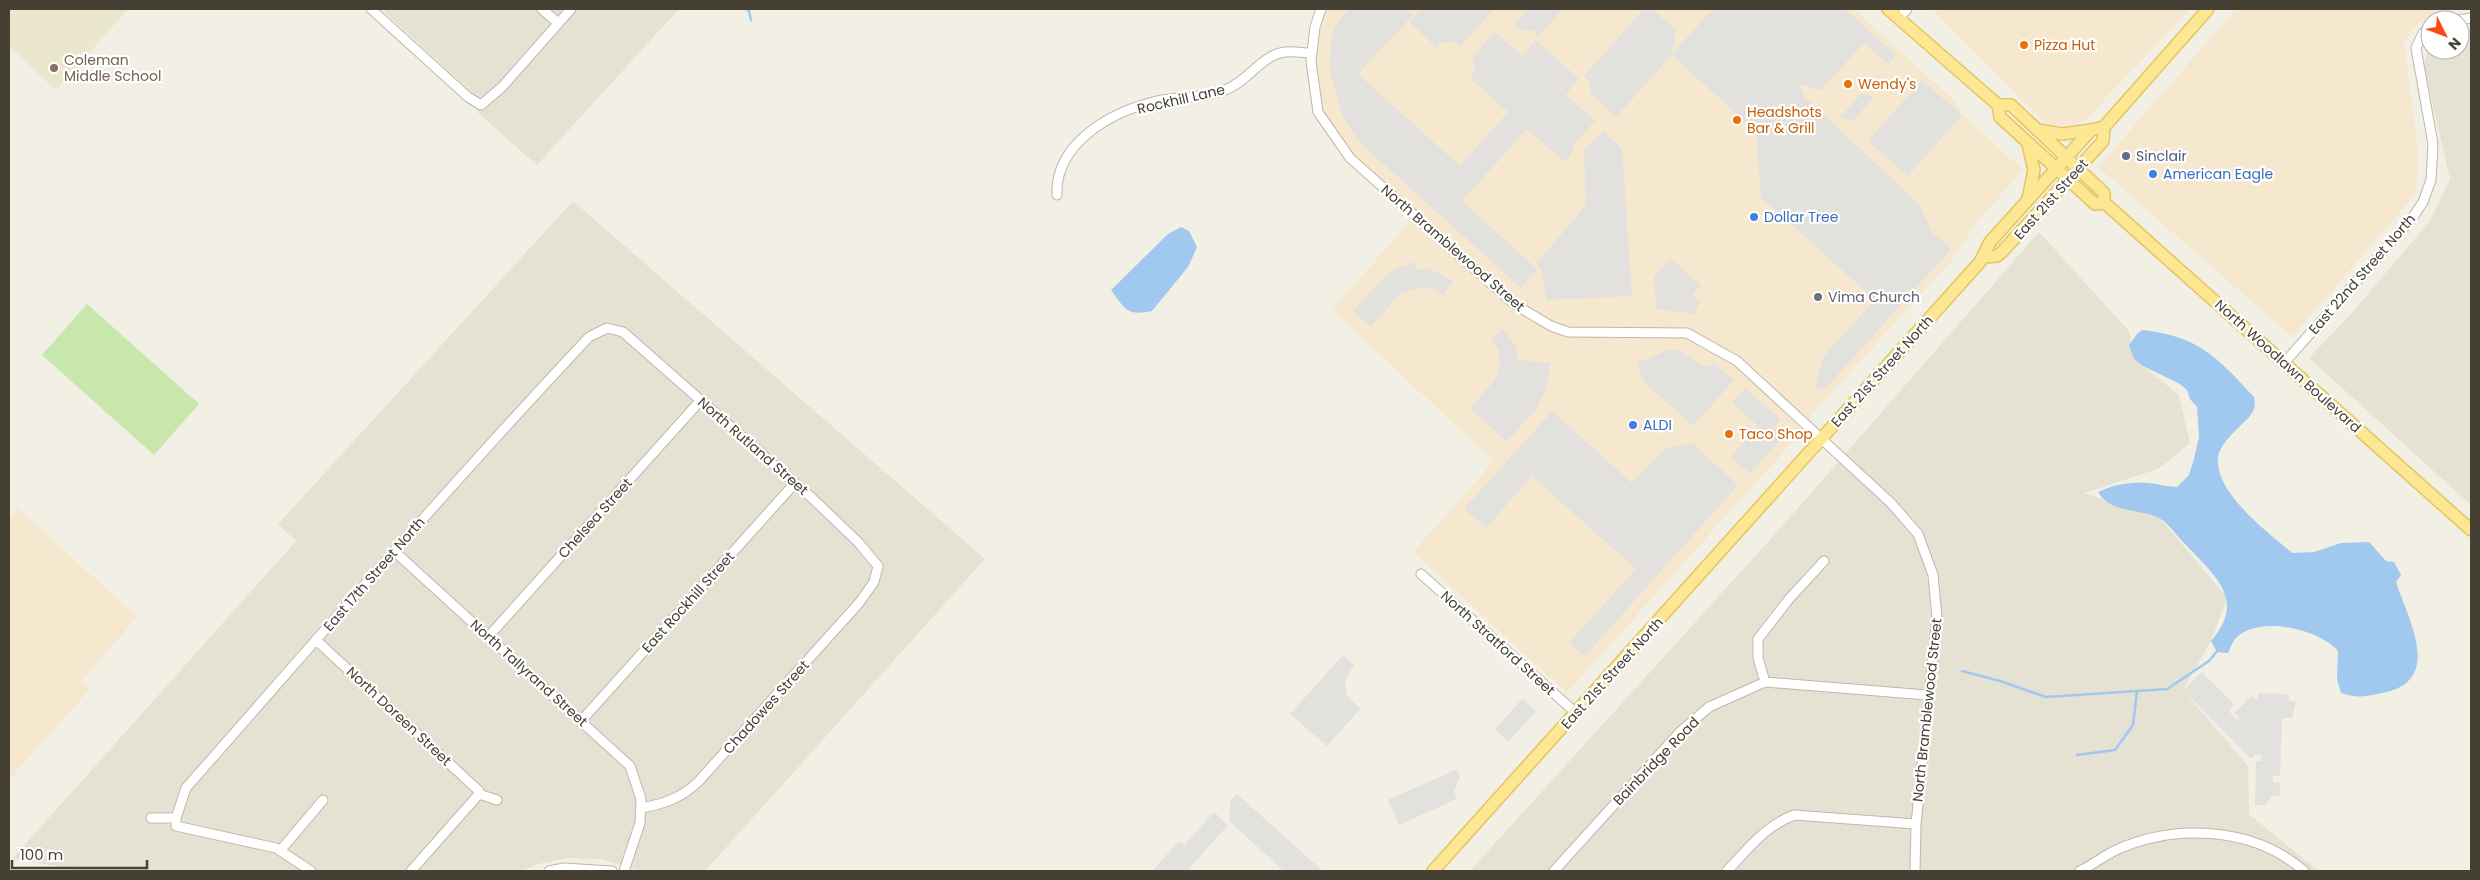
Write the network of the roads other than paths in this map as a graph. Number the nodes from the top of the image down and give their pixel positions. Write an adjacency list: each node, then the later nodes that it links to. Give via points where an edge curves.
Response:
1 (371, 9): 9 (street, via 473,101 482,105 502,88)
2 (542, 9): 9 (street)
3 (571, 9): 9 (street)
4 (1320, 9): 11 (street, North Bramblewood Street)
5 (1888, 9): 8 (main road, North Woodlawn Boulevard)
6 (1907, 9): 8 (street)
7 (2208, 9): 13 (main road)
8 (1899, 18): 12 (main road, North Woodlawn Boulevard)
9 (558, 23)
10 (2420, 41): 26 (street, East 22nd Street North, via 2416,48 2433,144 2432,180 2423,202 2411,220)
11 (1312, 53): 21 (street, Rockhill Lane, via 1285,52 1265,61 1239,84 1224,91 1151,102 1101,124 1066,155 1058,177); 28 (street, North Bramblewood Street, via 1318,112 1350,158 1514,304 1568,332 1687,333 1737,361)
12 (1998, 105): 14 (main road, North Woodlawn Boulevard, via 2011,105); 16 (main road, North Woodlawn Boulevard, via 2000,117)
13 (2104, 127): 15 (main road); 19 (main road, East 21st Street, via 2103,141)
14 (2037, 129): 15 (main road, via 2062,134); 17 (main road, North Woodlawn Boulevard)
15 (2090, 130): 17 (main road, East 21st Street North)
16 (2028, 144): 18 (main road, North Woodlawn Boulevard); 22 (main road, via 2034,170)
17 (2066, 157): 18 (main road, East 21st Street North); 19 (main road, North Woodlawn Boulevard)
18 (2056, 169): 20 (main road, North Woodlawn Boulevard); 22 (main road, East 21st Street North)
19 (2078, 169): 20 (main road, East 21st Street); 23 (main road, North Woodlawn Boulevard, via 2104,193)
20 (2068, 180): 23 (main road, North Woodlawn Boulevard, via 2095,204); 24 (main road, East 21st Street, via 2002,252 1997,256)
21 (1057, 195)
22 (2028, 200): 24 (main road, East 21st Street North, via 1990,242)
23 (2104, 203): 26 (main road, North Woodlawn Boulevard)
24 (1983, 257): 28 (main road, East 21st Street North)
25 (607, 328): 27 (street, North Rutland Street, via 623,332); 31 (street, East 17th Street North, via 589,337)
26 (2284, 362): 30 (main road, North Woodlawn Boulevard)
27 (700, 401): 29 (street, North Rutland Street); 35 (street, Chelsea Street)
28 (1820, 440): 38 (street, North Bramblewood Street, via 1891,503 1918,534 1933,575 1937,617); 39 (main road, East 21st Street North)
29 (795, 483): 34 (street, North Rutland Street, via 858,542 878,566); 40 (street, East Rockhill Street)
30 (2471, 530)
31 (394, 551): 35 (street, North Tallyrand Street); 36 (street, East 17th Street North)
32 (1824, 561): 37 (street, via 1758,639 1758,658)
33 (1421, 574): 39 (street, North Stratford Street)
34 (874, 582): 44 (street, Chadowes Street, via 859,603 686,793 665,803)
35 (489, 636): 40 (street, North Tallyrand Street)
36 (316, 640): 41 (street, North Doreen Street); 46 (street, East 17th Street North, via 186,788)
37 (1764, 682): 38 (street, Bainbridge Road); 55 (street, Bainbridge Road, via 1709,707 1680,732)
38 (1928, 695): 47 (street, North Bramblewood Street)
39 (1576, 713): 54 (main road, East 21st Street North)
40 (581, 721): 44 (street, North Tallyrand Street, via 630,766 642,798)
41 (479, 794): 43 (street); 50 (street)
42 (322, 800): 48 (street)
43 (497, 800)
44 (641, 808): 53 (street, North Tallyrand Street, via 640,823)
45 (151, 818): 46 (street)
46 (176, 818): 48 (street, via 176,826)
47 (1916, 824): 56 (street, via 1794,815 1762,833); 57 (street, North Bramblewood Street)
48 (280, 851): 49 (street)
49 (311, 871)
50 (411, 871)
51 (549, 871): 52 (street, via 564,868)
52 (612, 871)
53 (624, 871)
54 (1433, 871)
55 (1554, 871)
56 (1727, 871)
57 (1915, 871)
58 (2080, 871): 59 (street, via 2116,850 2152,837 2188,833 2231,836 2267,846 2290,858)
59 (2304, 871)

